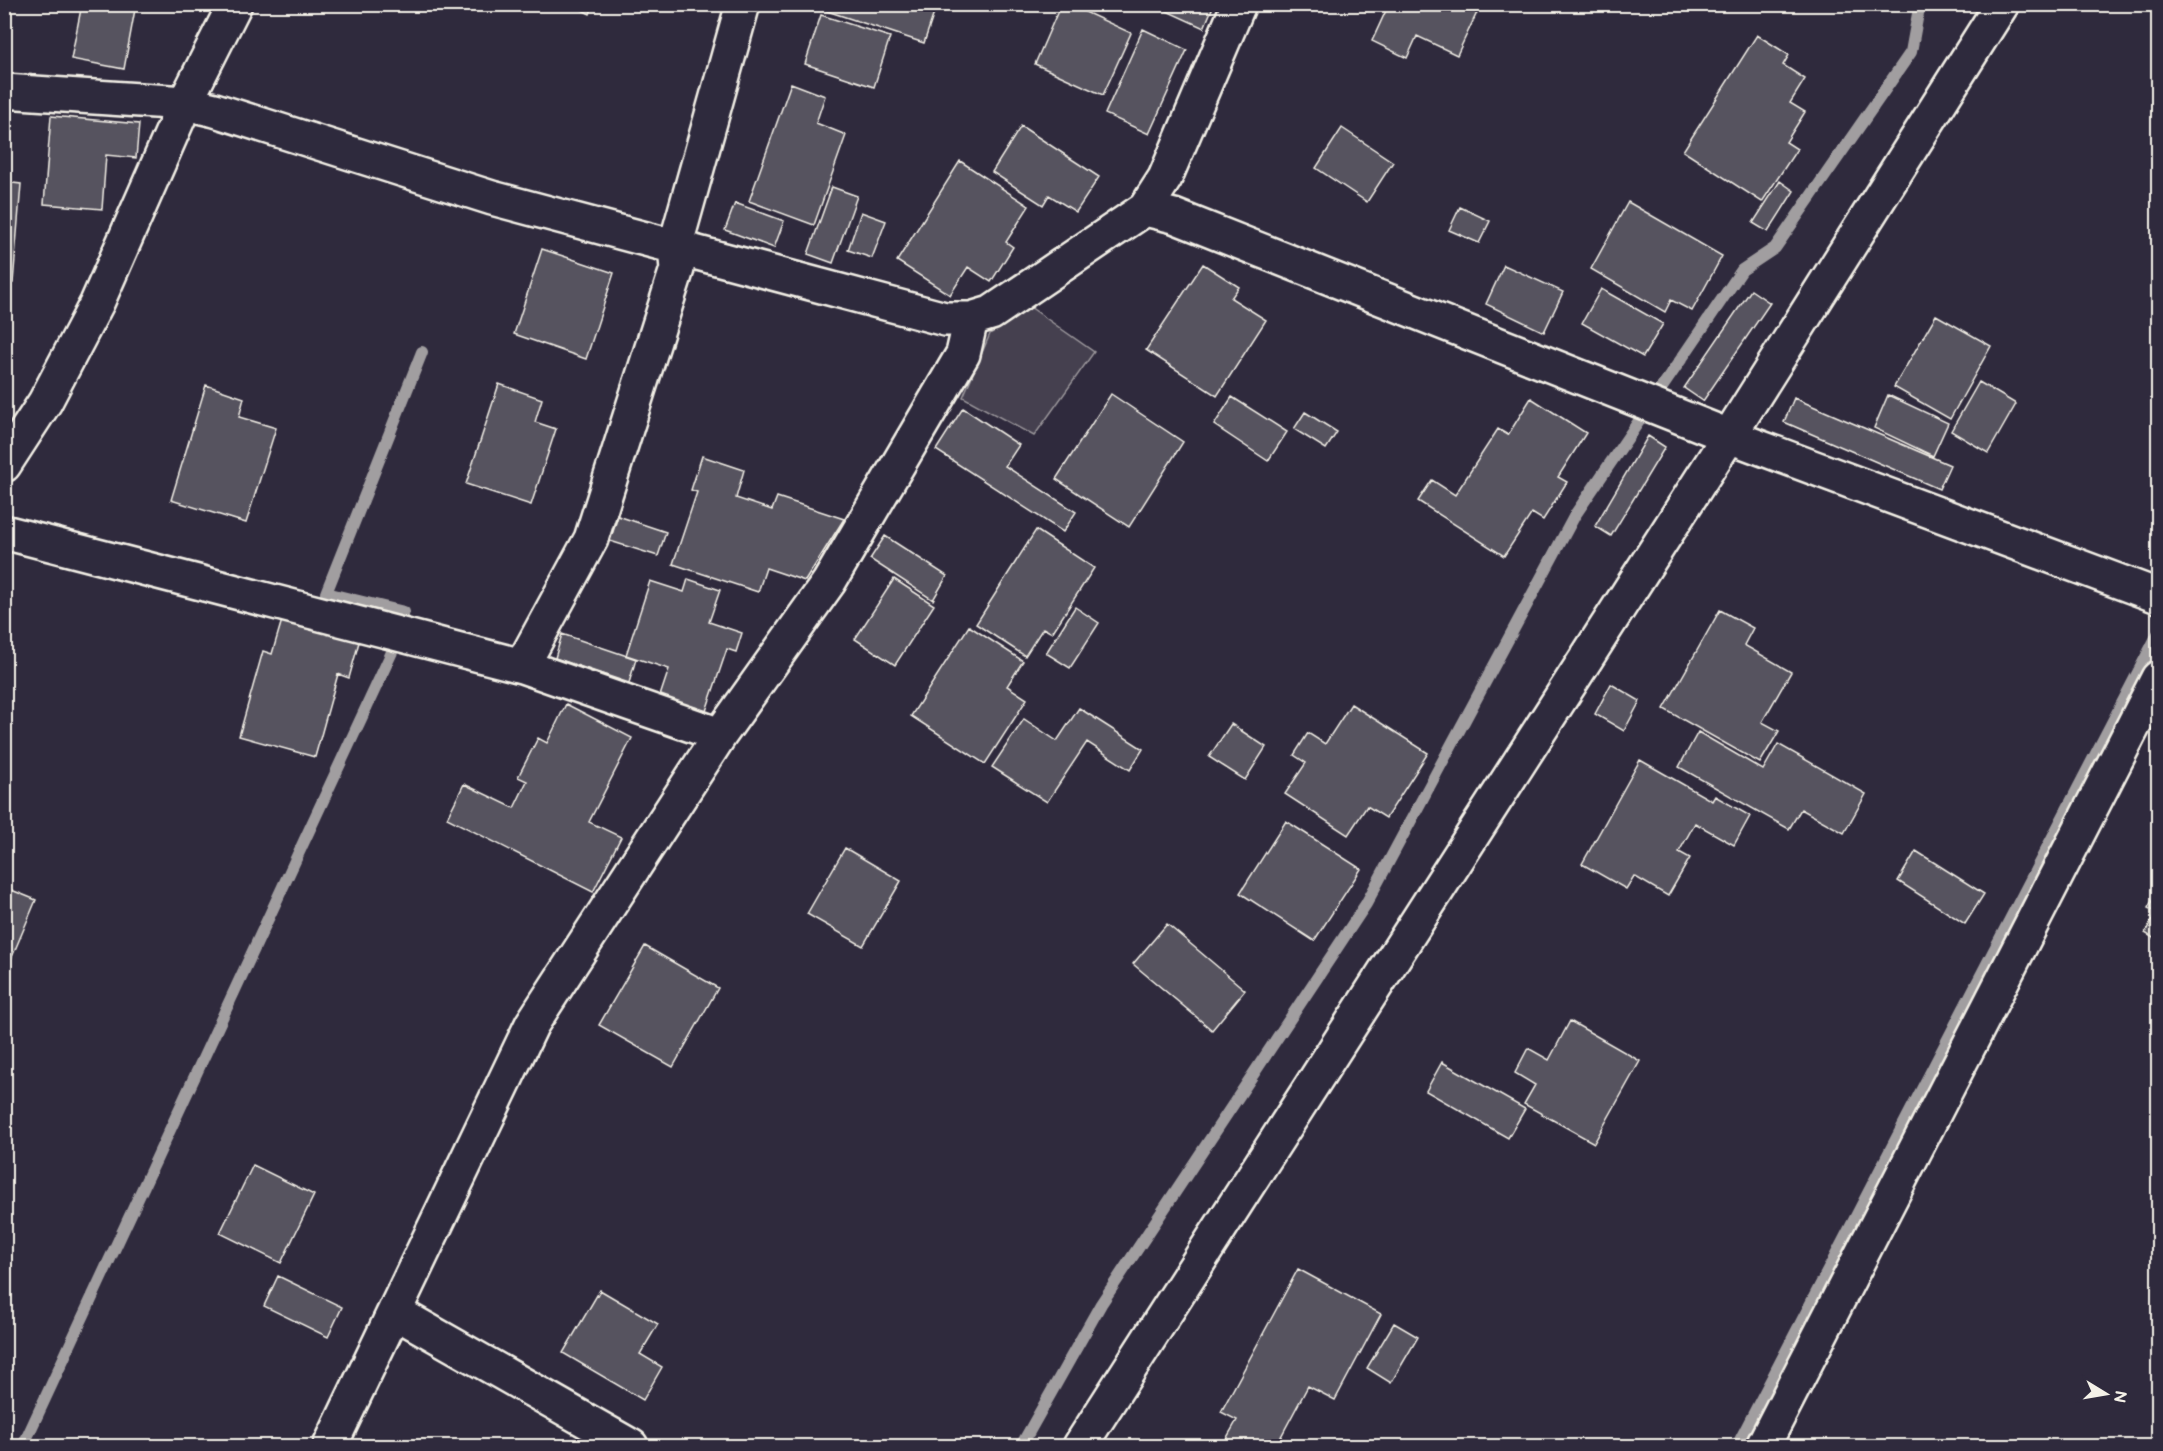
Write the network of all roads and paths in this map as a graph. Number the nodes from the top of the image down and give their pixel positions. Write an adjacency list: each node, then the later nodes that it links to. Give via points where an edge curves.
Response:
1 (235, 4): 6 (street)
2 (743, 4): 8 (street)
3 (1239, 4): 7 (street, via 1165,178)
4 (2002, 4): 10 (street)
5 (4, 91): 6 (street)
6 (185, 103): 8 (street, via 492,198); 11 (street, via 97,303 45,402)
7 (1145, 209): 9 (street, via 991,313); 10 (street, via 1174,216)
8 (675, 247): 9 (street, via 945,319); 14 (street, via 677,269 591,539)
9 (971, 319): 16 (street, via 963,354 829,582)
10 (1729, 436): 13 (street); 20 (street)
11 (4, 465)
12 (4, 532): 14 (street)
13 (2158, 596)
14 (522, 666): 16 (street)
15 (2158, 678): 21 (street)
16 (720, 735): 17 (street, via 532,1024)
17 (395, 1312): 18 (street); 19 (street)
18 (330, 1446)
19 (631, 1446)
20 (1080, 1446)
21 (1763, 1446)

